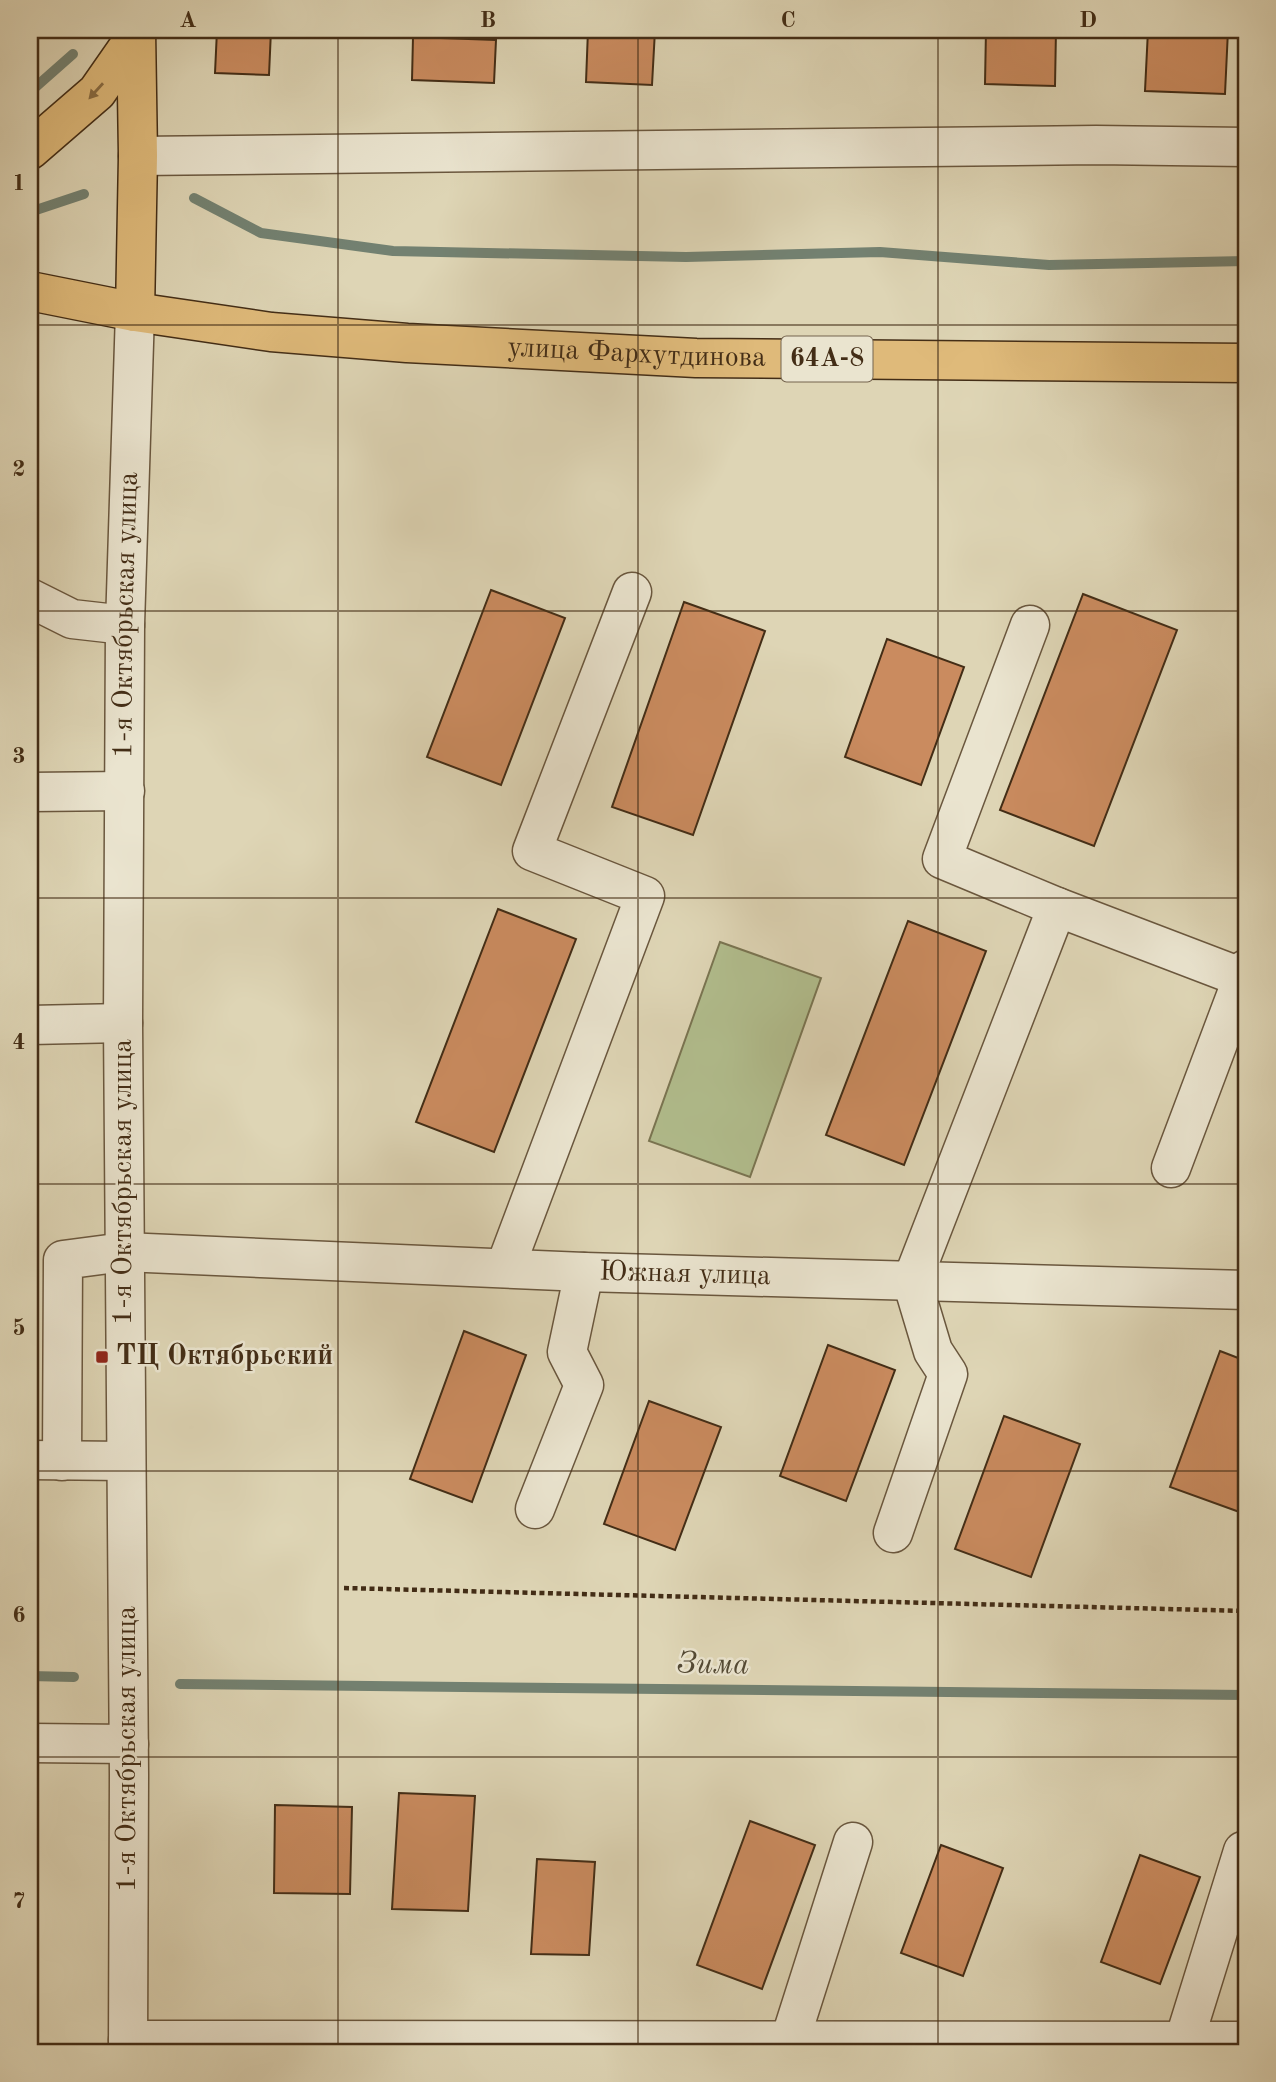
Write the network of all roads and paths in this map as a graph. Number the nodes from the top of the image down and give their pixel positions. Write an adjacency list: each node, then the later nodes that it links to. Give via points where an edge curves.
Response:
1 (136, 33): 3 (main road, one-way to 3, via 97,92); 4 (main road)
2 (1246, 147): 4 (street)
3 (30, 150)
4 (138, 156): 6 (main road)
5 (30, 291): 6 (main road, улица Фархутдинова / 64А-8)
6 (135, 312): 7 (main road, улица Фархутдинова / 64А-8, via 298,335 407,344 696,358); 10 (street, 1-я Октябрьская улица)
7 (1246, 363)
8 (632, 592): 20 (street, via 532,851 645,896)
9 (30, 597): 10 (street, via 72,619)
10 (125, 625): 12 (street, 1-я Октябрьская улица)
11 (1030, 625): 14 (street, via 942,859)
12 (125, 791): 13 (street); 16 (street, 1-я Октябрьская улица)
13 (30, 792)
14 (1057, 907): 15 (street); 22 (street)
15 (1245, 974): 18 (street)
16 (123, 1023): 17 (street); 19 (street, 1-я Октябрьская улица)
17 (30, 1025)
18 (1171, 1168)
19 (124, 1252): 20 (street, Южная улица); 24 (street, Южная улица, via 63,1260); 25 (street, 1-я Октябрьская улица)
20 (505, 1268): 21 (street, Южная улица)
21 (584, 1272): 22 (street, Южная улица); 26 (street, via 567,1352 584,1385)
22 (912, 1281): 23 (street, Южная улица); 27 (street, via 933,1352 948,1374)
23 (1246, 1290)
24 (46, 1460): 25 (street)
25 (125, 1461): 31 (street, 1-я Октябрьская улица)
26 (535, 1509)
27 (893, 1533)
28 (344, 1588): 29 (path)
29 (1246, 1611)
30 (30, 1742): 31 (street)
31 (129, 1744): 38 (street, 1-я Октябрьская улица)
32 (853, 1842): 34 (street)
33 (1243, 1851): 35 (street)
34 (790, 2040): 35 (street); 37 (street)
35 (1184, 2041): 36 (street)
36 (1246, 2041)
37 (253, 2045): 38 (street)
38 (128, 2046)

